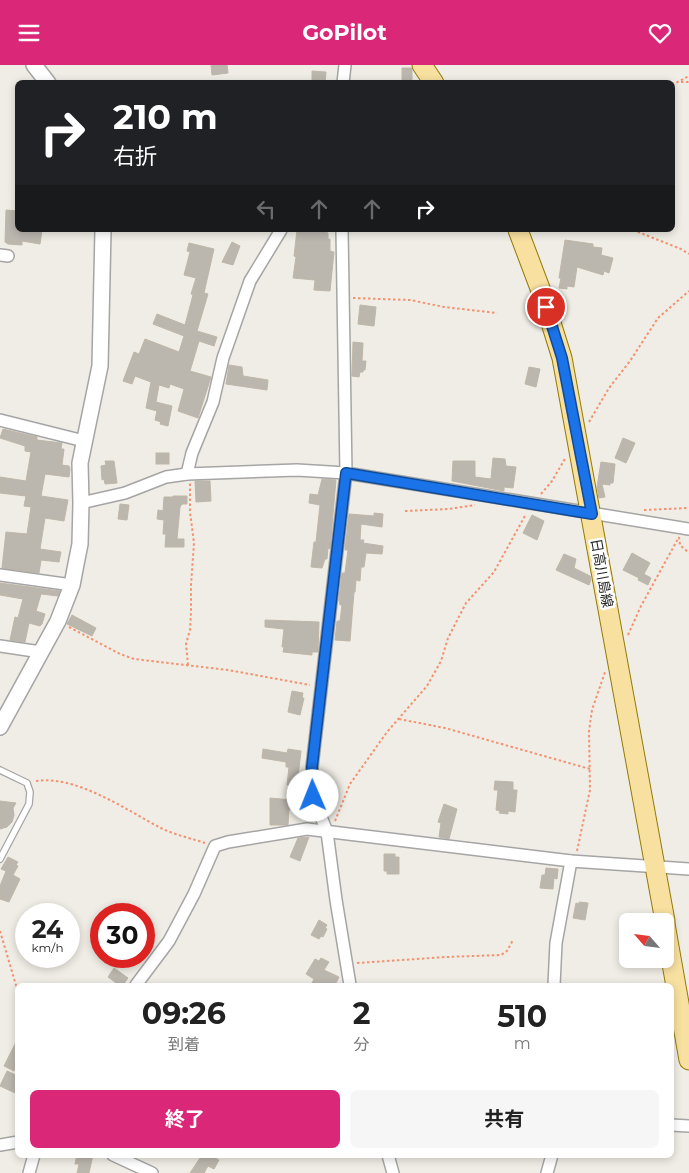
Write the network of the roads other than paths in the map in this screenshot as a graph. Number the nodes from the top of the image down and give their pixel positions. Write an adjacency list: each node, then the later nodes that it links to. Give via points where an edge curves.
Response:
1 (34, 65): 4 (street)
2 (345, 65): 5 (street)
3 (422, 65): 6 (main road)
4 (46, 80)
5 (343, 80)
6 (432, 80)
7 (102, 232): 12 (street, via 100,365)
8 (280, 232): 14 (street, via 250,281)
9 (342, 232): 13 (street)
10 (519, 232): 16 (main road, 日高川島線, via 562,358)
11 (0, 420): 12 (street)
12 (84, 441): 15 (street, via 80,463)
13 (346, 473): 14 (street, via 297,470); 16 (street); 24 (street, via 312,767 313,796)
14 (187, 474): 15 (street, via 166,477 125,493)
15 (81, 503): 19 (street, via 80,544)
16 (592, 514): 17 (street); 27 (main road, 日高川島線)
17 (684, 531)
18 (0, 575): 19 (street)
19 (72, 585): 21 (street)
20 (0, 646): 21 (street)
21 (41, 652): 22 (street)
22 (0, 727)
23 (0, 770): 25 (lane, via 27,783 30,792 29,804)
24 (325, 829): 26 (street); 31 (street, via 307,829 215,846 169,941); 32 (street)
25 (0, 859)
26 (573, 861): 27 (street); 33 (street, via 556,943)
27 (655, 867): 28 (street); 29 (main road, 日高川島線)
28 (689, 869)
29 (663, 913)
30 (673, 968): 34 (main road, 日高川島線)
31 (138, 983)
32 (350, 983)
33 (554, 983)
34 (689, 1060)
35 (674, 1125): 36 (street)
36 (689, 1126)
37 (15, 1142): 38 (street)
38 (0, 1145)
39 (33, 1158): 43 (street)
40 (120, 1158): 44 (street)
41 (389, 1158): 45 (street)
42 (551, 1158): 46 (street)
43 (29, 1173)
44 (152, 1173)
45 (393, 1173)
46 (547, 1173)

